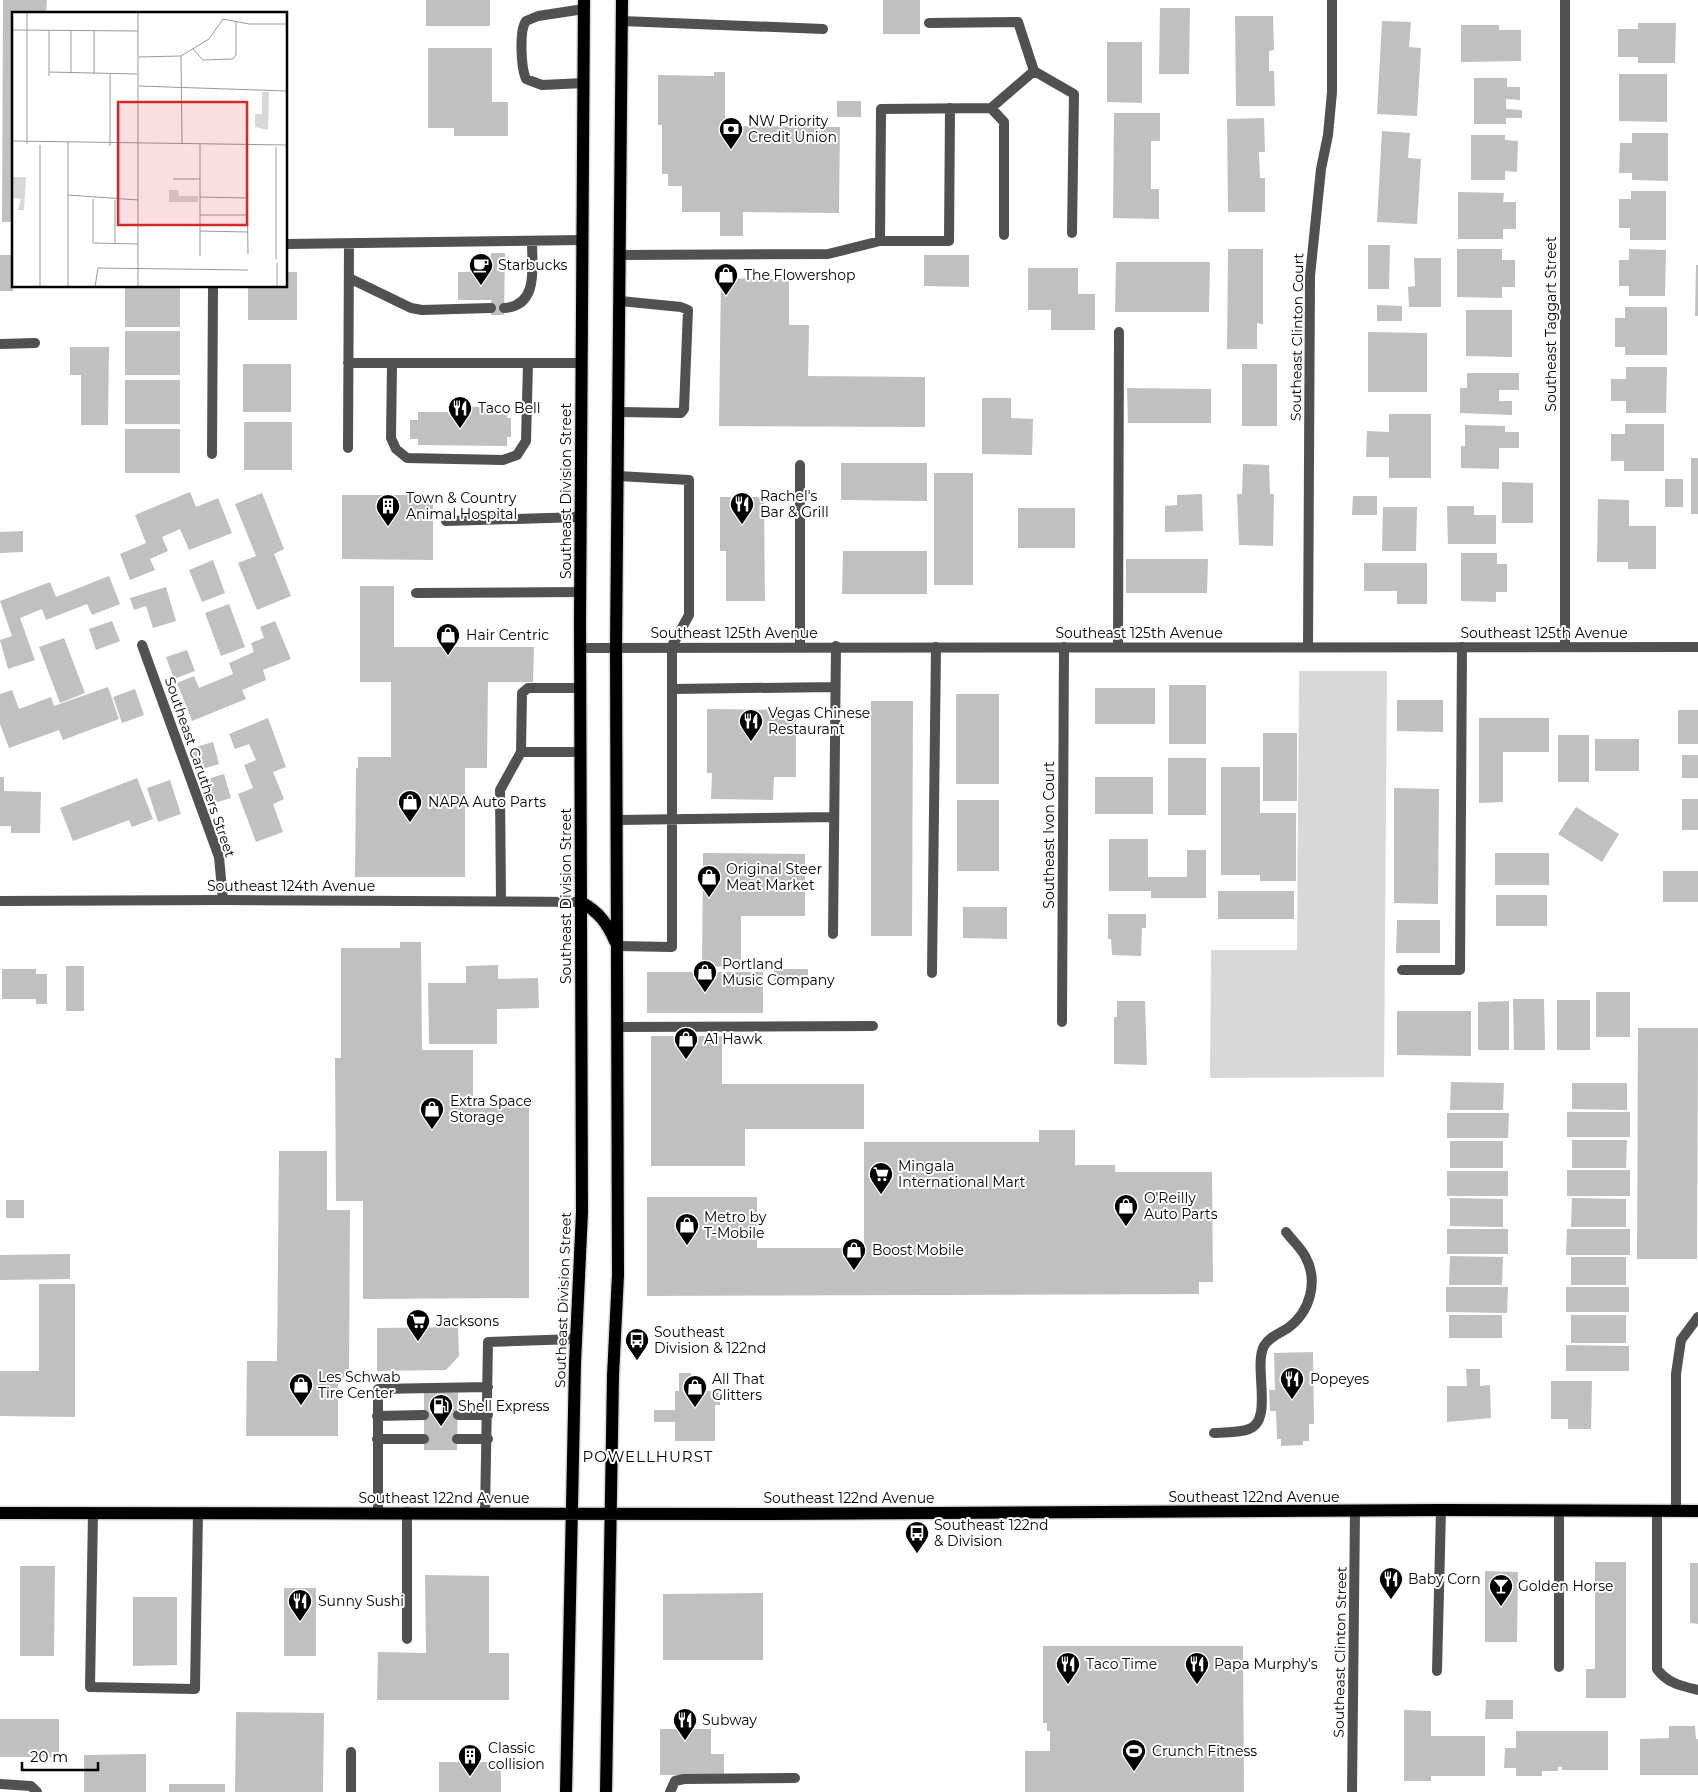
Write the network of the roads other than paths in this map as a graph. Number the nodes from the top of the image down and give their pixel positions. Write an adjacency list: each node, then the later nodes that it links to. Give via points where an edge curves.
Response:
1 (622, 0): 5 (main road)
2 (1332, 0): 48 (street, Southeast Clinton Court, via 1332,92 1310,276)
3 (1565, 0): 50 (street, Southeast Taggart Street)
4 (584, 4): 9 (main road, Southeast Division Street); 9 (street, via 526,21 522,30 526,79 542,85)
5 (622, 21): 7 (street); 19 (main road)
6 (929, 23): 8 (street, via 1018,22)
7 (823, 29)
8 (1034, 72): 11 (street); 12 (street, via 1074,94)
9 (584, 83): 14 (main road, Southeast Division Street)
10 (950, 108): 11 (street); 15 (street, via 881,109); 15 (street, via 949,242)
11 (991, 108): 13 (street, via 1004,122)
12 (1072, 233)
13 (1004, 235)
14 (583, 240): 16 (street); 29 (main road, Southeast Division Street)
15 (880, 241): 19 (street, via 828,254)
16 (532, 242): 18 (street); 24 (street, via 532,288 525,300 514,307)
17 (288, 244): 18 (street)
18 (348, 244): 20 (street)
19 (620, 256): 22 (main road)
20 (348, 278): 23 (street, via 411,308); 28 (street)
21 (213, 288): 34 (street)
22 (620, 301): 32 (main road); 32 (street, via 688,310 684,409 680,413)
23 (491, 308)
24 (504, 308)
25 (1119, 332): 47 (street)
26 (35, 343): 27 (street)
27 (0, 344)
28 (348, 363): 30 (street); 33 (street)
29 (582, 363): 31 (street); 37 (main road, Southeast Division Street)
30 (392, 364): 31 (street); 31 (street, via 391,438 396,449 407,458 503,460 517,455 526,441)
31 (528, 364)
32 (619, 412): 36 (main road)
33 (348, 448)
34 (212, 454)
35 (800, 465): 43 (street)
36 (618, 476): 42 (street, via 689,480 689,616); 53 (main road)
37 (581, 517): 38 (street); 39 (main road, Southeast Division Street)
38 (446, 521)
39 (581, 592): 40 (street); 52 (main road, Southeast Division Street)
40 (416, 594)
41 (142, 645): 62 (street, Southeast Caruthers Street, via 219,857)
42 (672, 646): 43 (street, Southeast 125th Avenue); 53 (street, Southeast 125th Avenue); 56 (street)
43 (800, 646): 44 (street, Southeast 125th Avenue)
44 (836, 646): 45 (street, Southeast 125th Avenue); 54 (street)
45 (936, 647): 46 (street, Southeast 125th Avenue); 69 (street)
46 (1064, 647): 47 (street, Southeast 125th Avenue); 70 (street, Southeast Ivon Court)
47 (1118, 647): 48 (street, Southeast 125th Avenue)
48 (1308, 647): 49 (street, Southeast 125th Avenue)
49 (1462, 647): 50 (street, Southeast 125th Avenue); 68 (street, via 1460,970)
50 (1565, 647): 51 (street, Southeast 125th Avenue)
51 (1698, 647)
52 (580, 648): 53 (street, Southeast 125th Avenue); 55 (main road, Southeast Division Street)
53 (616, 648): 61 (main road)
54 (835, 687): 56 (street); 59 (street)
55 (580, 688): 57 (street, via 525,689 522,693); 58 (main road, Southeast Division Street)
56 (672, 689): 60 (street)
57 (521, 752): 58 (street); 64 (street, via 500,790)
58 (581, 752): 65 (main road, Southeast Division Street)
59 (834, 817): 60 (street); 66 (street)
60 (672, 819): 61 (street); 67 (street, via 672,947)
61 (617, 820): 67 (main road)
62 (223, 900): 63 (street, Southeast 124th Avenue); 64 (street, Southeast 124th Avenue)
63 (0, 901)
64 (501, 901): 65 (street, Southeast 124th Avenue)
65 (582, 902): 67 (main road, via 607,923); 75 (main road, Southeast Division Street, via 582,1203)
66 (833, 934)
67 (617, 946): 72 (main road)
68 (1402, 970)
69 (932, 973)
70 (1062, 1022)
71 (873, 1026): 72 (street)
72 (617, 1027): 99 (main road, via 618,1275)
73 (1286, 1232): 81 (street, via 1306,1256 1311,1292 1308,1306 1299,1319 1264,1346 1261,1358 1262,1413 1257,1423 1249,1429)
74 (1698, 1317): 90 (street, via 1681,1340 1676,1374)
75 (576, 1339): 76 (street, via 488,1342); 97 (main road, Southeast Division Street)
76 (488, 1387): 79 (street); 80 (street, via 378,1389)
77 (424, 1415): 80 (street)
78 (458, 1415): 79 (street)
79 (488, 1415): 85 (street)
80 (377, 1416): 82 (street)
81 (1214, 1433)
82 (377, 1439): 83 (street); 95 (street)
83 (424, 1439)
84 (457, 1439): 85 (street)
85 (488, 1439): 96 (street)
86 (1441, 1510): 87 (main road, Southeast 122nd Avenue); 88 (main road, Southeast 122nd Avenue); 102 (street)
87 (1356, 1511): 99 (main road, Southeast 122nd Avenue); 112 (street, Southeast Clinton Street)
88 (1559, 1511): 89 (main road, Southeast 122nd Avenue); 101 (street)
89 (1657, 1511): 90 (main road, Southeast 122nd Avenue); 103 (street, via 1656,1669 1663,1678)
90 (1676, 1511): 91 (main road, Southeast 122nd Avenue)
91 (1698, 1511)
92 (407, 1512): 95 (main road, Southeast 122nd Avenue); 96 (main road, Southeast 122nd Avenue); 100 (street)
93 (93, 1513): 94 (main road, Southeast 122nd Avenue); 94 (street, via 90,1687 195,1689); 98 (main road, Southeast 122nd Avenue)
94 (198, 1513): 95 (main road, Southeast 122nd Avenue)
95 (378, 1513)
96 (485, 1513): 97 (main road, Southeast 122nd Avenue)
97 (573, 1513): 99 (main road, Southeast 122nd Avenue); 109 (main road, Southeast Division Street)
98 (0, 1514)
99 (611, 1514): 110 (main road)
100 (407, 1638)
101 (1559, 1667)
102 (1437, 1671)
103 (1698, 1690)
104 (351, 1752): 108 (street)
105 (795, 1778): 111 (street, via 684,1779 675,1782)
106 (0, 1784): 107 (street, via 31,1786)
107 (37, 1792)
108 (350, 1792)
109 (566, 1792)
110 (606, 1792)
111 (670, 1792)
112 (1352, 1792)

